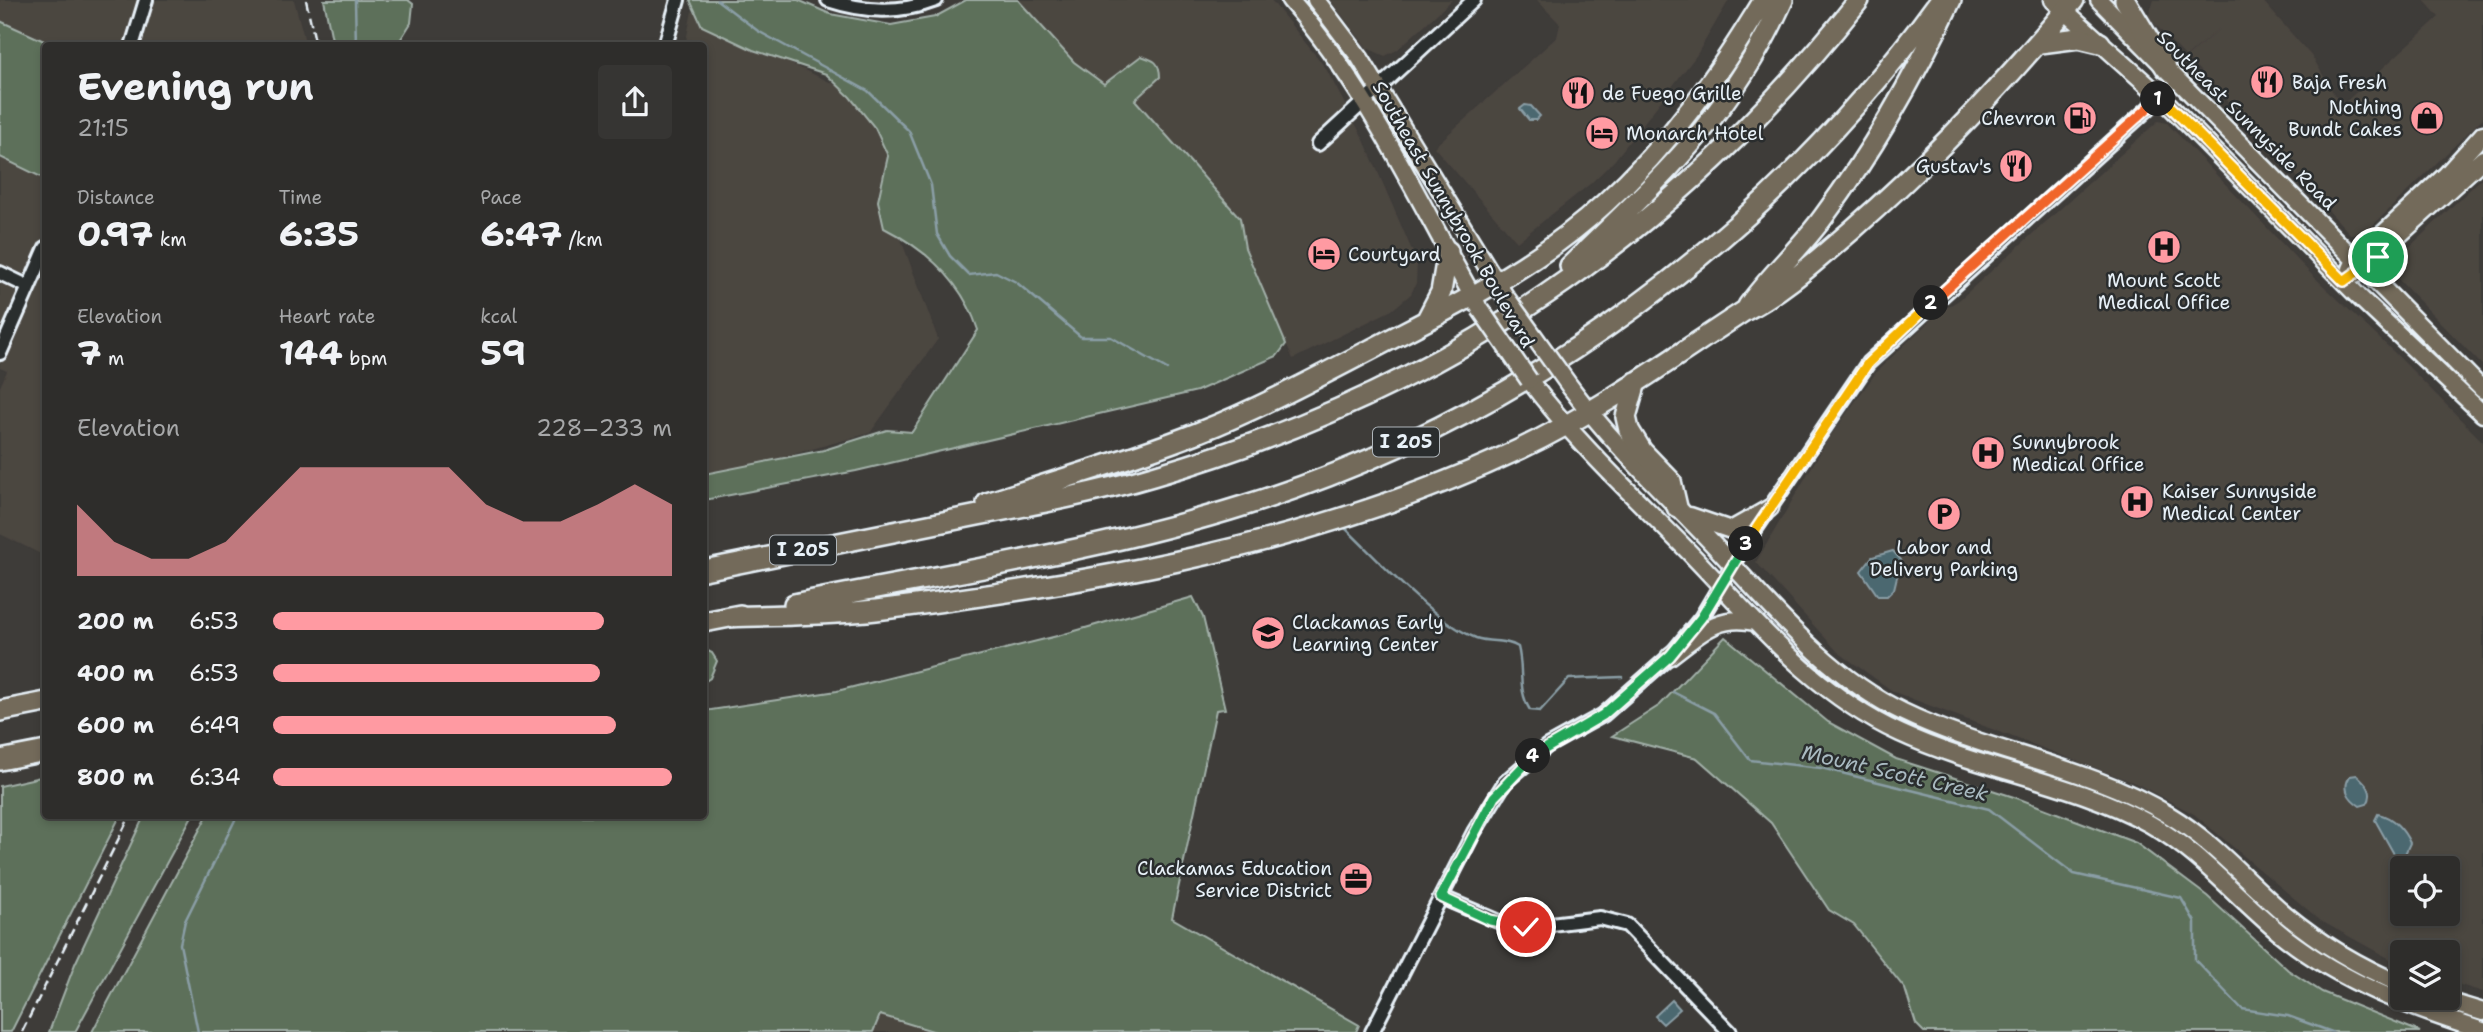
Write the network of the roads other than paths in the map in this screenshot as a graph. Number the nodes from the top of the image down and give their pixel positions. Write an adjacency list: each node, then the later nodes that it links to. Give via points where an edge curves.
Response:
1 (146, 0): 16 (street)
2 (678, 0): 17 (street)
3 (828, 0): 4 (street, via 885,11)
4 (936, 0)
5 (1290, 0): 23 (main road, Southeast Sunnybrook Boulevard)
6 (1316, 0): 21 (main road, Southeast Sunnybrook Boulevard)
7 (1474, 0): 21 (street)
8 (1764, 0): 33 (highway, via 1711,83 1652,156 1605,204)
9 (1783, 0): 35 (highway, via 1726,104 1685,154)
10 (1858, 0): 35 (highway, I 205, via 1774,101 1706,168 1627,236)
11 (1940, 0): 50 (highway, I 205, via 1830,135 1727,235 1674,279 1570,352 1418,436 1281,494 1180,524)
12 (1951, 0): 36 (highway, via 1918,69 1841,193)
13 (2099, 0): 20 (main road, Southeast Sunnyside Road)
14 (2125, 0): 20 (highway)
15 (2064, 4): 18 (highway); 19 (main road)
16 (133, 42)
17 (666, 42)
18 (2040, 43): 19 (highway, via 2079,38); 36 (highway, via 1874,211 1770,298)
19 (2100, 43): 22 (main road)
20 (2166, 68): 29 (main road, Southeast Sunnyside Road)
21 (1379, 88): 23 (street); 33 (main road, Southeast Sunnybrook Boulevard)
22 (2161, 97): 31 (main road); 44 (street, via 1868,363)
23 (1364, 102): 25 (street); 27 (main road, Southeast Sunnybrook Boulevard)
24 (2483, 134): 29 (main road)
25 (1318, 144)
26 (2483, 159): 29 (main road)
27 (1448, 251): 34 (main road, Southeast Sunnybrook Boulevard); 37 (highway, via 1441,292)
28 (42, 257): 32 (street)
29 (2360, 265): 31 (main road); 40 (main road, Southeast Sunnyside Road)
30 (0, 273): 32 (street)
31 (2344, 281): 42 (main road)
32 (29, 288): 38 (street)
33 (1500, 288): 34 (highway); 41 (main road, Southeast Sunnybrook Boulevard, bridge)
34 (1476, 303): 37 (highway); 43 (main road, Southeast Sunnybrook Boulevard, bridge)
35 (1527, 308): 46 (highway, I 205, via 1374,394 1238,450 1151,477)
36 (1745, 310): 39 (highway)
37 (1426, 321): 46 (highway, via 1200,432)
38 (0, 353)
39 (1636, 382): 41 (highway); 45 (highway, via 1626,417 1629,430 1642,452 1671,481)
40 (2483, 390)
41 (1589, 412): 43 (highway); 45 (main road, Southeast Sunnybrook Boulevard)
42 (2483, 414)
43 (1565, 426): 49 (main road, Southeast Sunnybrook Boulevard); 50 (highway, via 1442,483 1337,521 1252,545 1091,577 874,610)
44 (1770, 508): 45 (main road, via 1731,530); 47 (street)
45 (1681, 510): 47 (main road, Southeast Sunnybrook Boulevard)
46 (903, 530): 48 (highway, I 205)
47 (1733, 565): 49 (street); 59 (main road, Southeast Sunnybrook Boulevard, via 1817,652 1878,699 1928,723)
48 (707, 569)
49 (1721, 586): 52 (main road, Southeast Sunnybrook Boulevard); 53 (street)
50 (730, 617): 51 (highway, I 205)
51 (707, 621)
52 (1755, 622): 53 (main road, via 1720,621); 58 (main road, Southeast Sunnybrook Boulevard, via 1804,672 1854,709 1902,734)
53 (1670, 656): 60 (street, via 1598,718 1547,746 1512,775 1484,814)
54 (42, 703): 55 (highway)
55 (0, 711)
56 (42, 752): 57 (highway)
57 (0, 760)
58 (1979, 760): 59 (main road, via 2000,758 2071,782); 64 (main road, Southeast Sunnybrook Boulevard, via 2113,807 2165,833 2202,860 2287,939 2341,975 2402,1004)
59 (2080, 775): 61 (main road, Southeast Sunnybrook Boulevard, via 2157,807 2214,847 2312,935)
60 (1441, 897): 65 (street); 66 (street, via 1507,925 1600,918 1626,925)
61 (2390, 979)
62 (2460, 1005): 63 (main road)
63 (2483, 1012)
64 (2483, 1031)
65 (1372, 1032)
66 (1730, 1032)

